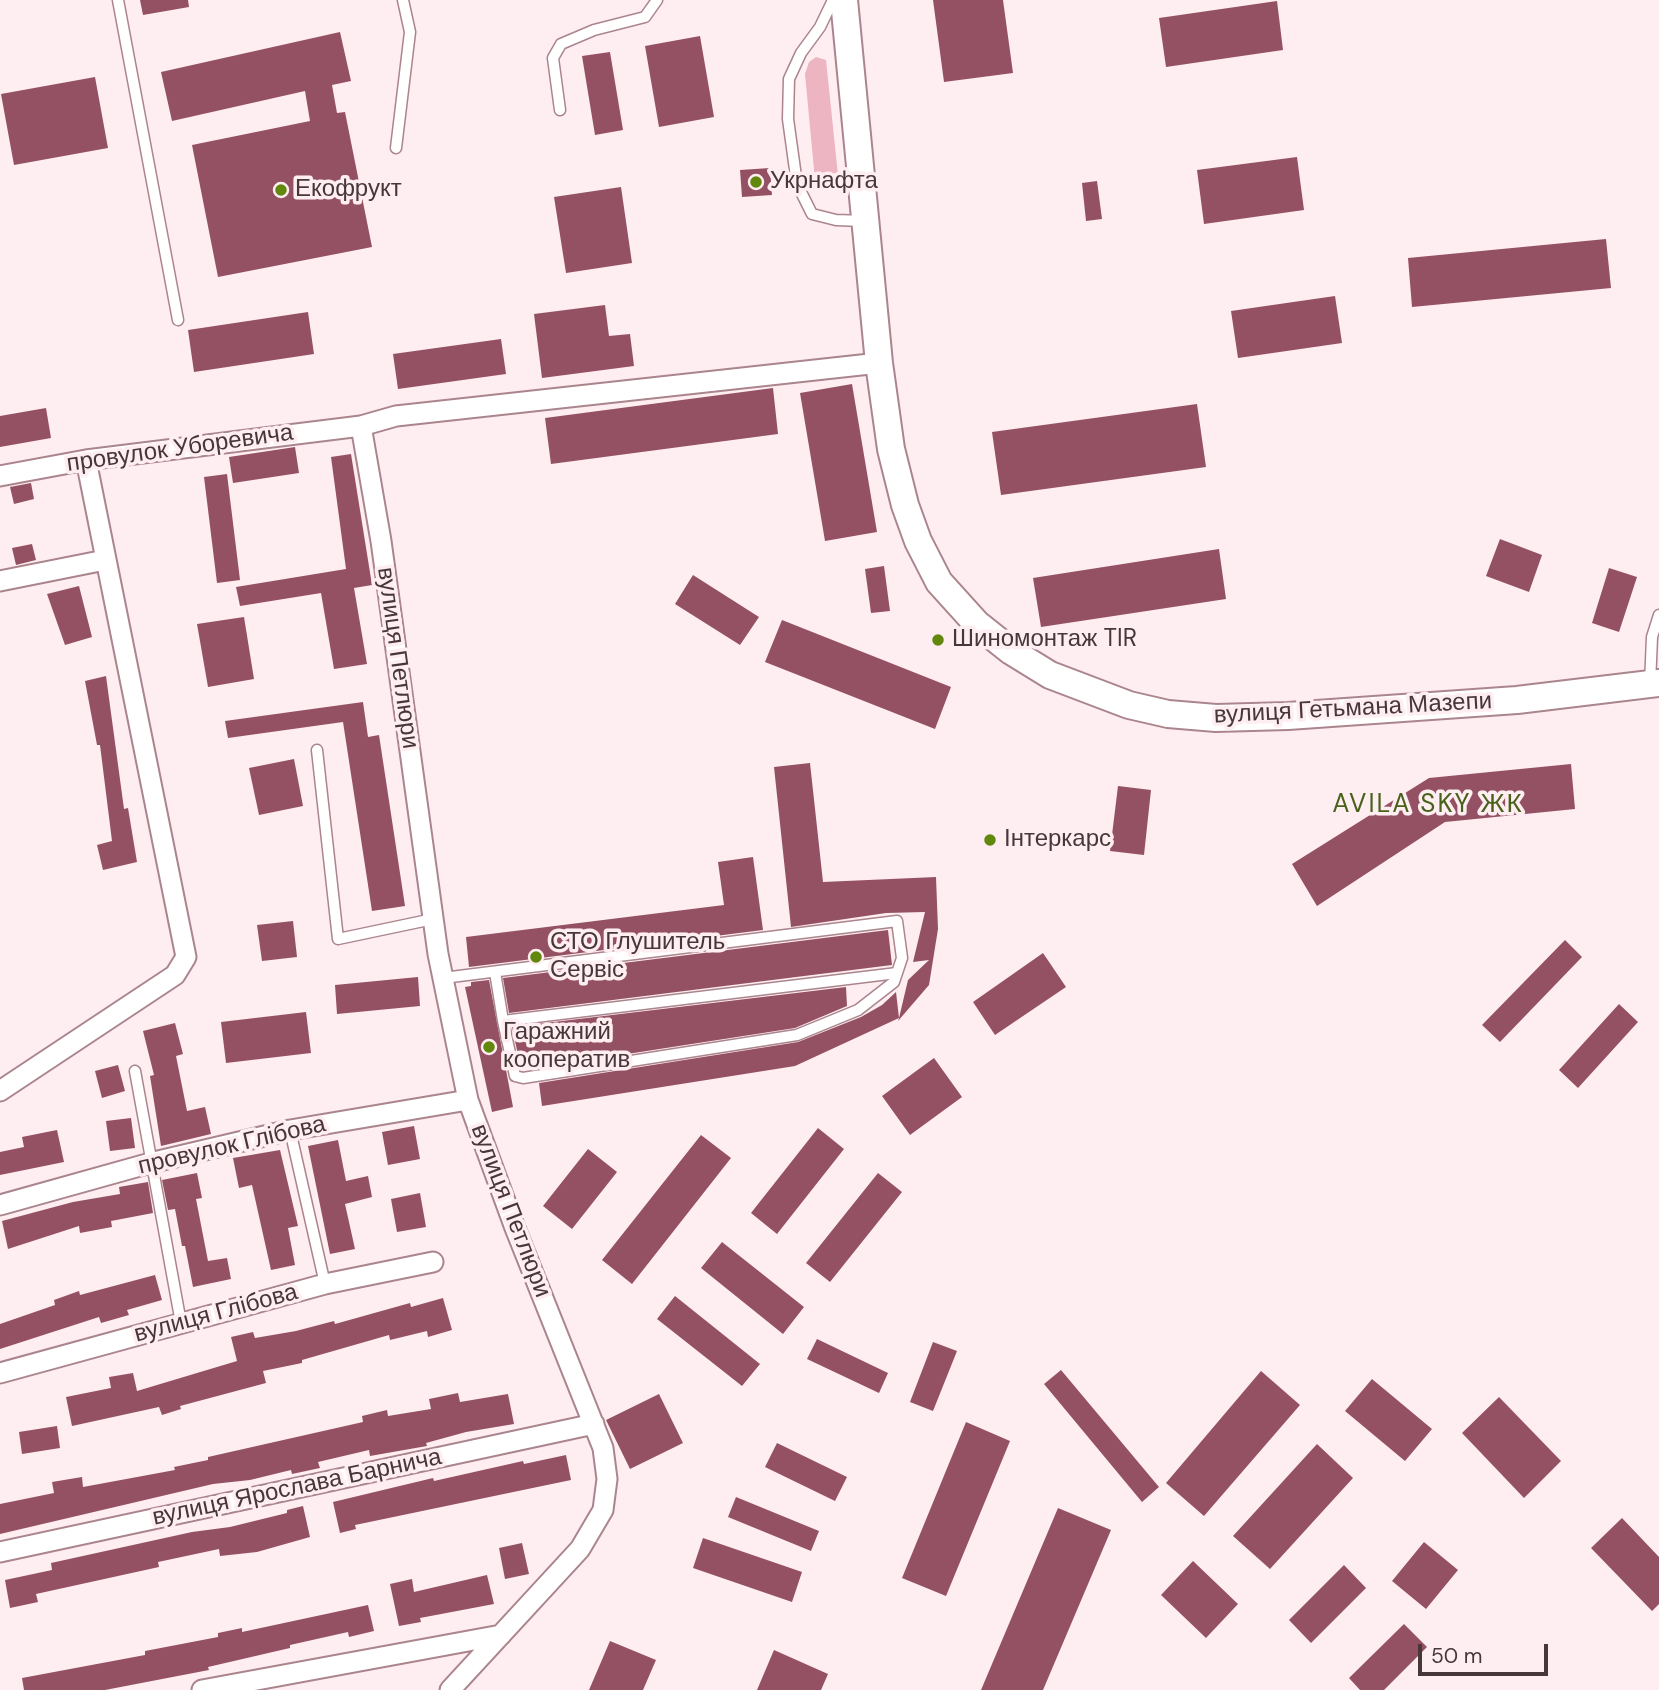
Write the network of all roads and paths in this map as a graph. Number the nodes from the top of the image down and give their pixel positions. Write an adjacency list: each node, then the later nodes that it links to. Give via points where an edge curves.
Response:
1 (118, 0): 9 (lane)
2 (403, 0): 7 (lane, via 410,32)
3 (657, 0): 6 (lane, via 645,17 561,44 553,58)
4 (833, 0): 8 (lane, via 789,79 788,119 797,184 813,214)
5 (844, 0): 8 (main road)
6 (560, 110)
7 (396, 148)
8 (865, 221): 10 (main road)
9 (178, 320)
10 (879, 363): 11 (street, via 396,416); 17 (main road, вулиця Гетьмана Мазепи, via 891,449 905,505 939,582 977,624 1011,651 1073,685 1142,708 1216,718 1517,700)
11 (362, 426): 12 (street, провулок Уборевича); 19 (street, вулиця Петлюри)
12 (86, 460): 13 (street, провулок Уборевича); 14 (street)
13 (0, 476)
14 (104, 560): 15 (street); 25 (street, via 186,957 175,975)
15 (0, 581)
16 (1659, 614): 17 (lane, via 1652,637)
17 (1655, 684)
18 (317, 750): 19 (lane, via 338,939)
19 (433, 919): 22 (street, вулиця Петлюри)
20 (495, 972): 21 (lane, via 897,921 902,958); 22 (lane); 23 (lane)
21 (897, 973): 23 (lane); 23 (lane, via 894,982 858,1010 797,1035 523,1078 515,1076)
22 (443, 978): 26 (street, вулиця Петлюри)
23 (503, 1021)
24 (135, 1071): 28 (lane)
25 (0, 1091)
26 (468, 1100): 27 (street, провулок Глібова); 34 (street, вулиця Петлюри)
27 (290, 1130): 28 (street, провулок Глібова); 31 (lane)
28 (154, 1162): 29 (street, провулок Глібова); 32 (lane)
29 (0, 1205)
30 (433, 1262): 31 (street, вулиця Глібова)
31 (325, 1284): 32 (street, вулиця Глібова)
32 (181, 1323): 33 (street, вулиця Глібова)
33 (0, 1373)
34 (594, 1424): 35 (street, вулиця Ярослава Барнича); 36 (street, вулиця Петлюри, via 607,1479 603,1510 580,1549)
35 (0, 1552)
36 (501, 1635): 37 (street); 38 (street, вулиця Петлюри)
37 (202, 1690)
38 (450, 1690)

